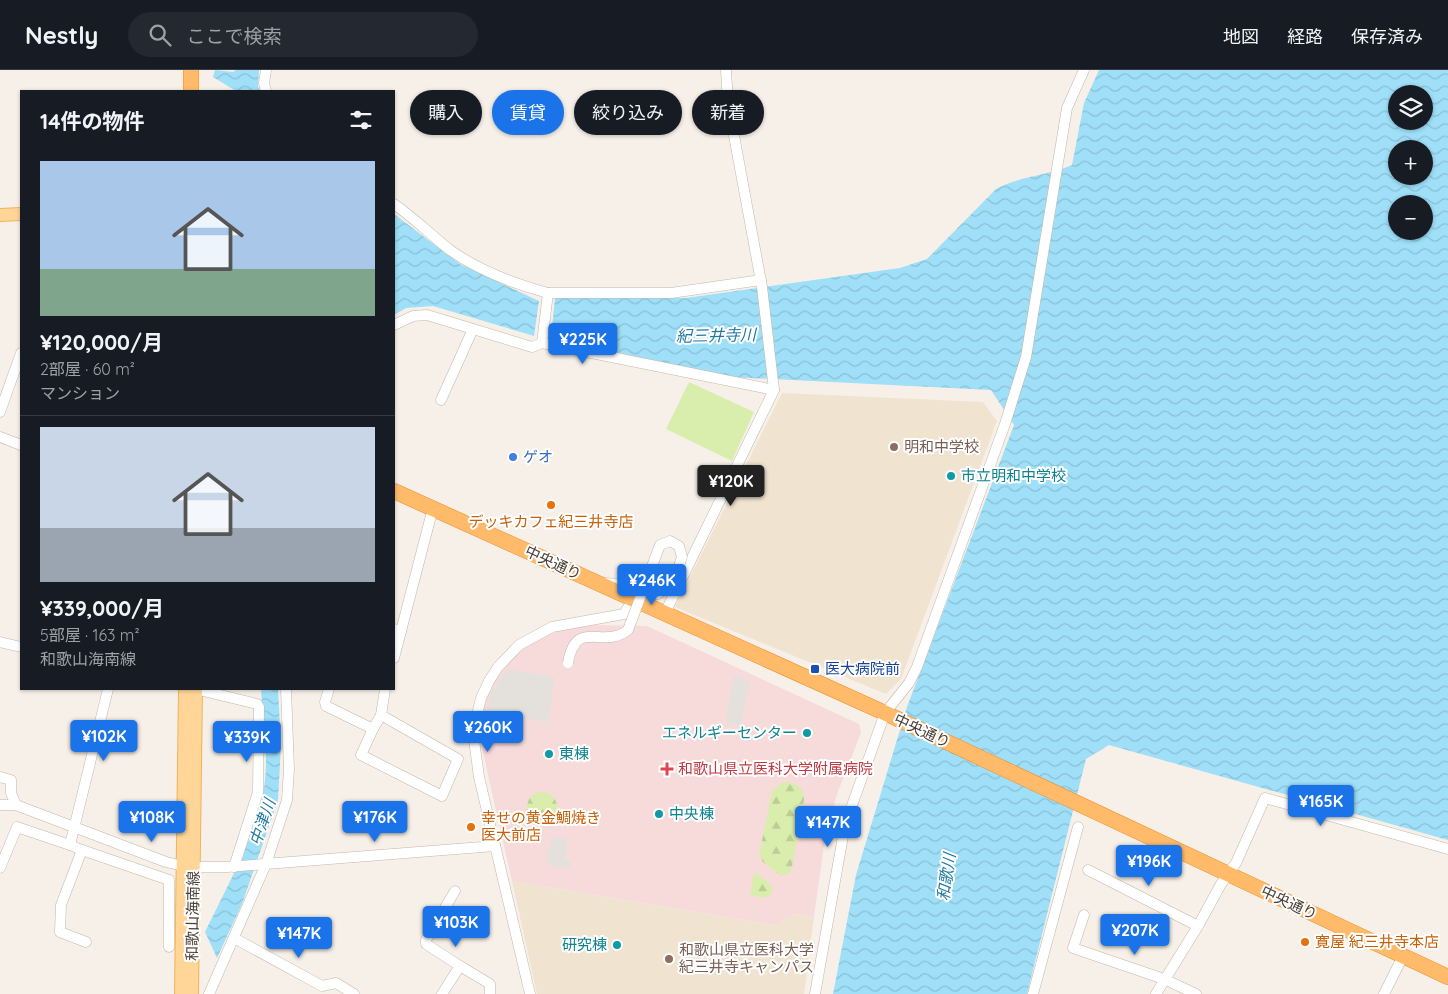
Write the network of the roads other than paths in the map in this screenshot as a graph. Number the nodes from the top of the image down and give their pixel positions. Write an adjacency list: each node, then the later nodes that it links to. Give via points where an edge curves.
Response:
1 (191, 70): 5 (highway)
2 (266, 70): 6 (street)
3 (726, 70): 10 (street, via 728,103)
4 (1084, 70): 39 (street, via 1070,99 1059,152 1026,357 917,666)
5 (191, 90)
6 (266, 90)
7 (395, 205): 11 (street, via 451,250 474,264)
8 (20, 214): 9 (main road)
9 (0, 215)
10 (762, 284): 11 (street, via 672,293); 16 (street)
11 (548, 296): 14 (street)
12 (395, 325): 13 (street, via 413,316 427,315)
13 (472, 329): 14 (street, via 532,347); 17 (street)
14 (542, 341): 16 (street)
15 (20, 356): 18 (street)
16 (773, 387): 25 (street)
17 (441, 400)
18 (0, 412)
19 (0, 437): 20 (street)
20 (20, 446)
21 (395, 491): 22 (highway, 中央通り)
22 (432, 508): 23 (highway, 中央通り); 26 (street)
23 (597, 584): 24 (highway, 中央通り); 30 (street, bridge, via 615,582 658,594 668,587 679,566 682,557 679,546 670,541 660,545 628,630 621,636 609,638 579,638 573,644)
24 (633, 600): 25 (highway, 中央通り); 47 (street, via 624,614 552,627 539,633 508,655 489,681 481,698 473,732 479,778)
25 (665, 613): 39 (highway, 中央通り)
26 (398, 630): 29 (street)
27 (0, 642): 28 (street)
28 (20, 647)
29 (395, 651)
30 (568, 663)
31 (108, 690): 45 (street)
32 (185, 690): 51 (main road, 和歌山海南線)
33 (196, 690): 51 (main road, 和歌山海南線)
34 (200, 690): 52 (street, via 259,707 258,792)
35 (286, 690): 50 (street, via 287,800)
36 (329, 690): 40 (street, via 326,706)
37 (386, 690): 38 (street)
38 (381, 715): 40 (street); 40 (street, via 458,759 442,796 361,755)
39 (891, 716): 55 (highway, 中央通り); 73 (street, via 845,825)
40 (373, 729)
41 (0, 777): 43 (street, via 11,780)
42 (0, 805): 43 (street)
43 (16, 806): 45 (street)
44 (1078, 827): 74 (street)
45 (76, 829): 46 (street); 51 (street)
46 (70, 845): 49 (street); 53 (street, via 17,827)
47 (495, 846): 50 (street); 72 (street)
48 (1448, 849): 55 (street, via 1265,798 1236,864)
49 (82, 850): 60 (street, via 61,905 60,932); 61 (street, via 169,880)
50 (262, 864): 52 (street); 59 (street)
51 (188, 867): 52 (street); 66 (main road, 和歌山海南線); 67 (main road, 和歌山海南線)
52 (230, 867)
53 (0, 868)
54 (1088, 870): 58 (street)
55 (1228, 874): 58 (street); 62 (highway, 中央通り)
56 (455, 891): 63 (street, via 426,944)
57 (1084, 915): 65 (street, via 1073,948)
58 (1198, 926): 65 (street)
59 (234, 938): 68 (street); 69 (street, via 322,986 336,984)
60 (86, 942)
61 (169, 947)
62 (1403, 956): 64 (highway, 中央通り); 77 (street)
63 (460, 966): 70 (street); 71 (street, via 490,984)
64 (1448, 977)
65 (1164, 979): 75 (street); 76 (street)
66 (181, 994)
67 (192, 994)
68 (209, 994)
69 (354, 994)
70 (442, 994)
71 (490, 994)
72 (530, 994)
73 (816, 994)
74 (1033, 994)
75 (1156, 994)
76 (1196, 994)
77 (1384, 994)

